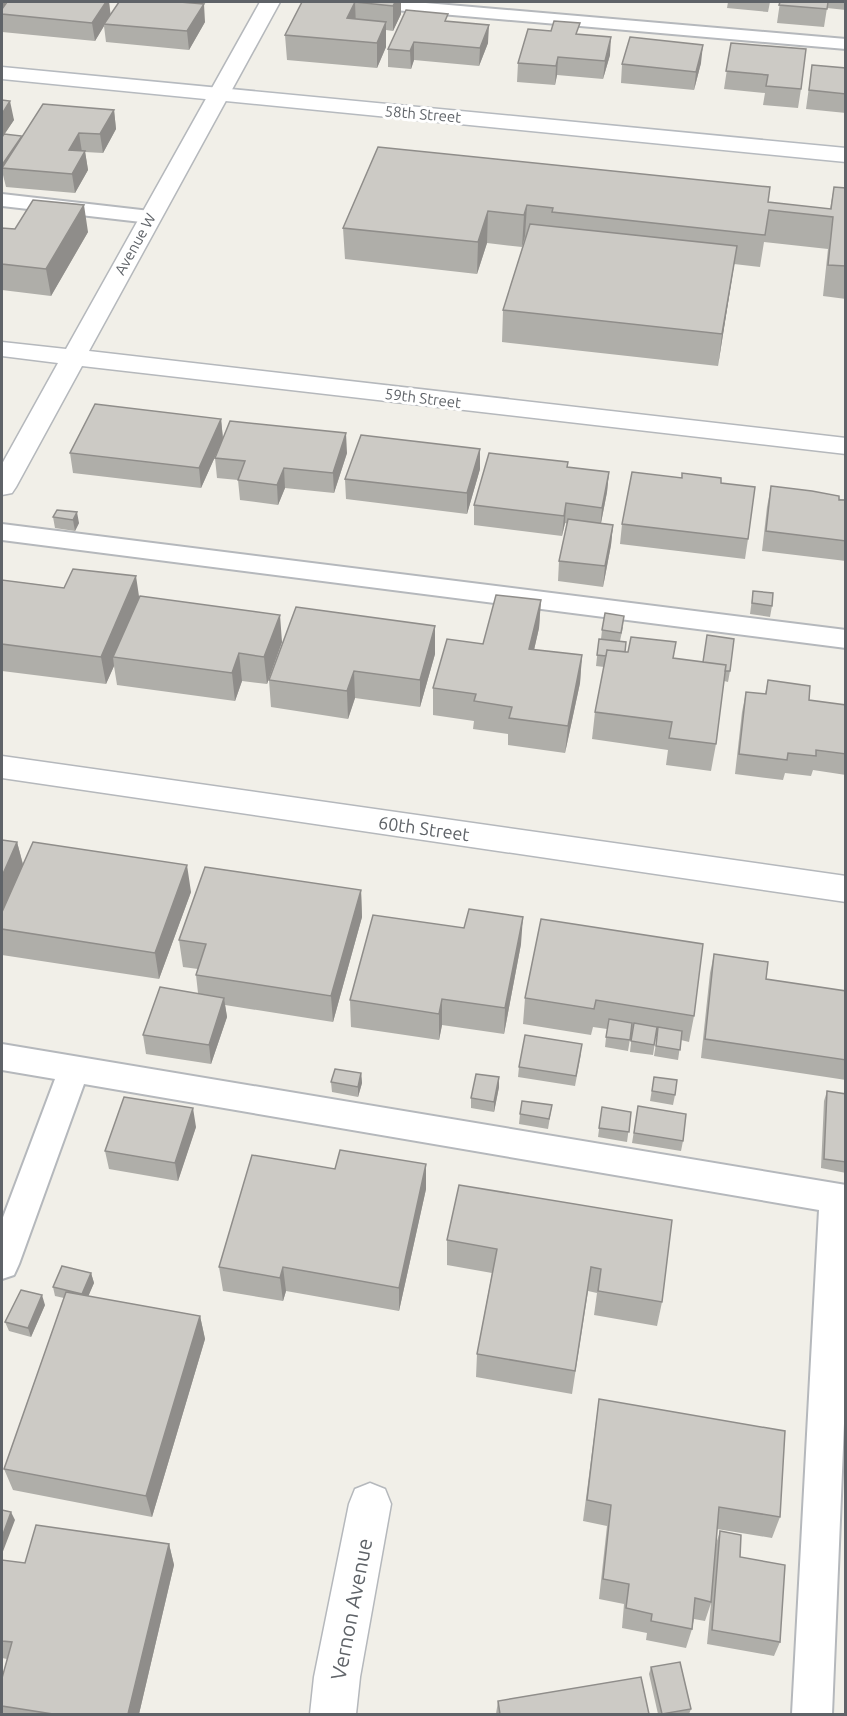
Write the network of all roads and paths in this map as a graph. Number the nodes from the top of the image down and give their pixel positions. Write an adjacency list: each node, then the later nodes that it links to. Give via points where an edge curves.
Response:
1 (270, 2): 5 (street, Avenue W)
2 (360, 2): 3 (lane)
3 (846, 44)
4 (2, 74): 5 (street, 58th Street)
5 (218, 95): 6 (street, 58th Street); 8 (street, Avenue W)
6 (846, 155)
7 (2, 200): 8 (lane)
8 (150, 217): 10 (street, Avenue W)
9 (2, 349): 10 (street, 59th Street)
10 (73, 357): 11 (street, 59th Street); 12 (street, Avenue W)
11 (846, 446)
12 (2, 487)
13 (2, 532): 14 (lane)
14 (846, 639)
15 (2, 766): 16 (street, 60th Street)
16 (846, 889)
17 (2, 1057): 18 (lane)
18 (74, 1070): 19 (lane); 20 (lane)
19 (841, 1199): 23 (lane)
20 (2, 1263)
21 (370, 1504): 22 (street, Vernon Avenue)
22 (333, 1714)
23 (812, 1714)

